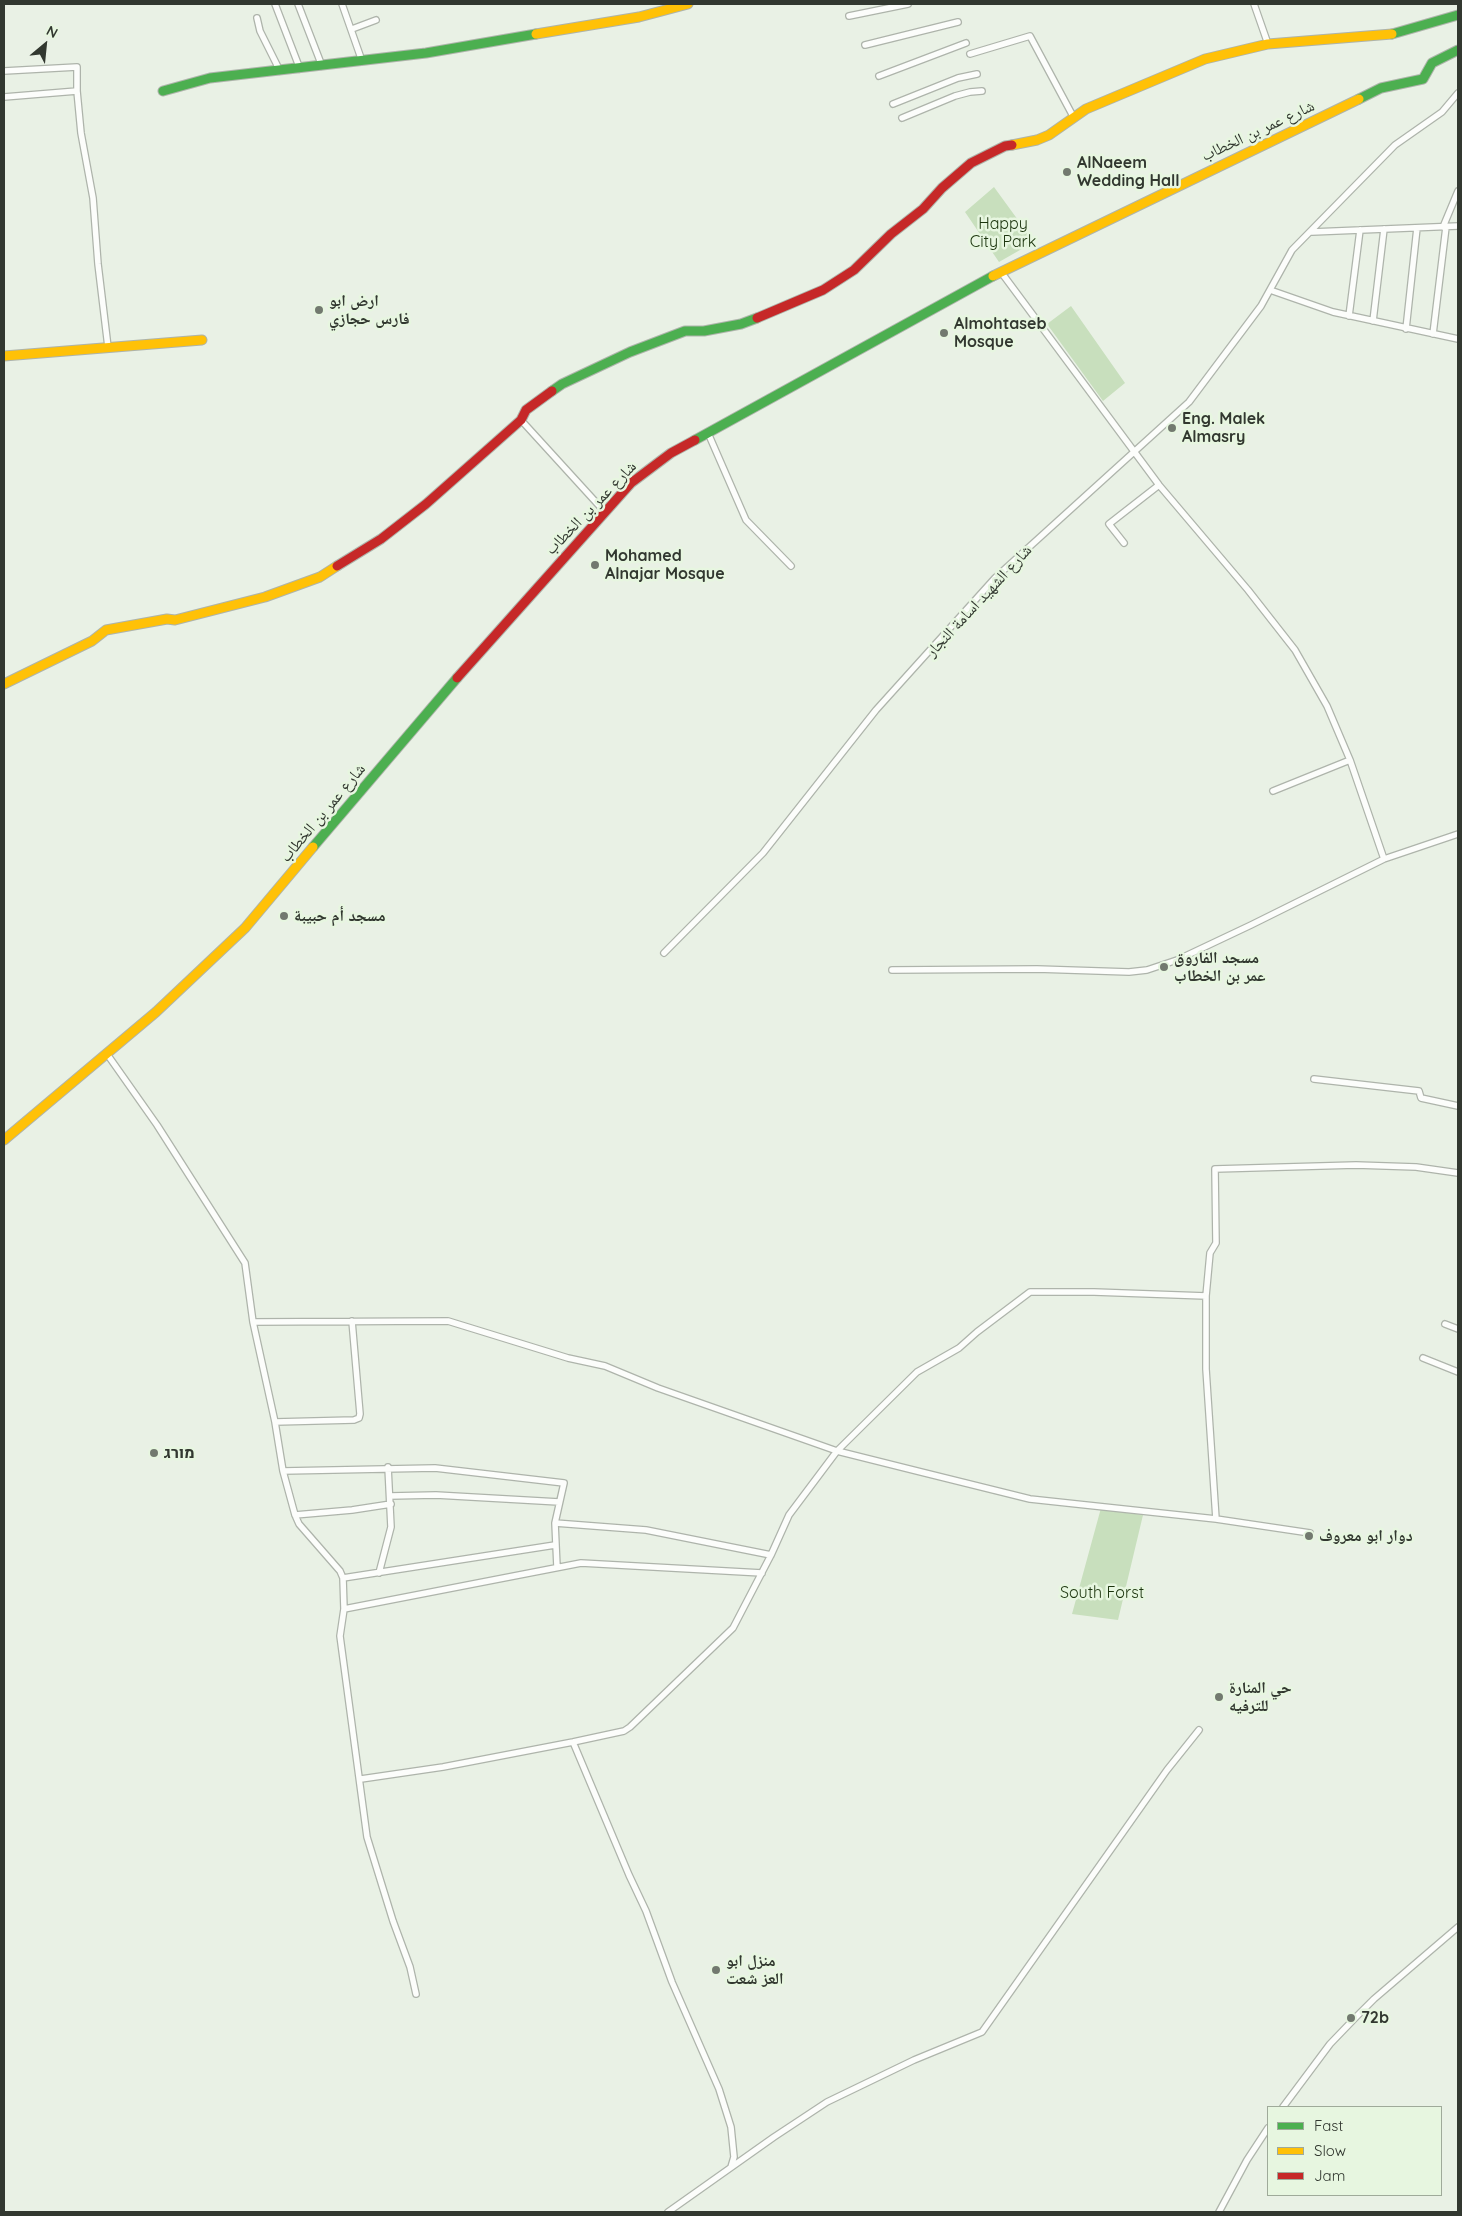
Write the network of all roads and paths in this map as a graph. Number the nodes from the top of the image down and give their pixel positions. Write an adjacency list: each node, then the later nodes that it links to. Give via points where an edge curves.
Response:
1 (275, 4): 20 (street)
2 (298, 4): 19 (street)
3 (342, 4): 12 (street)
4 (688, 4): 18 (street, via 639,17 426,53)
5 (908, 4): 8 (street)
6 (1254, 4): 14 (street)
7 (1458, 15): 14 (street, via 1392,34)
8 (849, 16)
9 (257, 18): 22 (street)
10 (376, 20): 12 (street)
11 (958, 22): 15 (street)
12 (352, 29): 18 (street)
13 (966, 43): 24 (street)
14 (1268, 44): 32 (street, via 1184,67)
15 (865, 45)
16 (1458, 50): 40 (street, شارع عمر بن الخطاب, via 1432,63 1423,79 1381,88)
17 (970, 54): 32 (street, via 1030,36)
18 (362, 60): 19 (street)
19 (322, 66): 20 (street)
20 (300, 69): 22 (street)
21 (4, 71): 25 (street, via 77,66)
22 (280, 72): 26 (street, via 210,78)
23 (976, 74): 30 (street)
24 (879, 76)
25 (76, 91): 29 (street); 48 (street, via 93,198)
26 (163, 91)
27 (982, 92): 31 (street, via 955,96)
28 (1458, 93): 39 (street, شارع الشهيد اسامة النجار, via 1442,112 1395,145)
29 (4, 97)
30 (893, 104)
31 (902, 118)
32 (1074, 118): 50 (street, via 1050,135 1006,146 971,163 854,270 823,290 741,324 685,332 630,352 562,384 526,410)
33 (1458, 191): 35 (street)
34 (1458, 226): 35 (street)
35 (1444, 227): 36 (street); 45 (street)
36 (1417, 228): 37 (street); 44 (street)
37 (1384, 229): 38 (street); 43 (street)
38 (1360, 230): 39 (street); 42 (street)
39 (1312, 232): 41 (street, شارع الشهيد اسامة النجار, via 1292,250)
40 (1001, 272): 51 (street, شارع عمر بن الخطاب); 52 (street)
41 (1270, 290): 42 (street); 52 (street, شارع الشهيد اسامة النجار, via 1189,402)
42 (1349, 316): 43 (street)
43 (1372, 321): 44 (street)
44 (1406, 329): 45 (street)
45 (1433, 334): 46 (street)
46 (1458, 339)
47 (202, 340): 48 (street)
48 (108, 347): 49 (street)
49 (4, 356)
50 (521, 420): 54 (street); 57 (street, via 382,539 320,577 265,597 175,620 106,630 92,641)
51 (708, 433): 54 (street, شارع عمر بن الخطاب, via 645,472); 56 (street, via 746,520)
52 (1135, 452): 53 (street); 62 (street, شارع الشهيد اسامة النجار, via 995,578 876,710 764,853)
53 (1159, 485): 55 (street, via 1109,524); 58 (street, via 1295,650 1327,706)
54 (604, 512): 64 (street, شارع عمر بن الخطاب, via 447,689 245,928 206,967)
55 (1124, 543)
56 (791, 566)
57 (4, 684)
58 (1350, 760): 59 (street); 61 (street)
59 (1273, 791)
60 (1458, 834): 61 (street)
61 (1384, 859): 63 (street, via 1177,960 1147,970)
62 (664, 953)
63 (892, 970)
64 (107, 1054): 67 (street, شارع عمر بن الخطاب); 71 (street, via 162,1132 245,1264)
65 (1314, 1079): 66 (street, via 1419,1091 1421,1098)
66 (1458, 1106)
67 (4, 1140)
68 (1458, 1173): 69 (street, via 1416,1167 1356,1165 1215,1169 1216,1243 1210,1253)
69 (1206, 1296): 77 (street, via 1030,1292 959,1348 918,1372); 84 (street, via 1207,1400)
70 (352, 1321): 71 (street); 76 (street, via 358,1418); 77 (street, via 448,1321 568,1358 605,1366)
71 (253, 1322): 76 (street)
72 (1445, 1324): 73 (street)
73 (1458, 1329)
74 (1423, 1358): 75 (street)
75 (1458, 1372)
76 (276, 1422): 79 (street)
77 (837, 1451): 84 (street, via 1030,1499); 88 (street, via 789,1515)
78 (388, 1468): 79 (street); 80 (street); 81 (street, via 467,1471 564,1483)
79 (283, 1470): 83 (street)
80 (390, 1496): 81 (street, via 436,1495); 82 (street)
81 (559, 1502): 85 (street)
82 (391, 1504): 83 (street); 90 (street, via 391,1527)
83 (294, 1515): 92 (street, via 340,1570)
84 (1216, 1519): 86 (street)
85 (555, 1523): 87 (street); 88 (street, via 646,1530)
86 (1310, 1533)
87 (555, 1545): 89 (street); 90 (street)
88 (771, 1555): 91 (street)
89 (557, 1567): 91 (street, via 582,1563); 93 (street)
90 (379, 1573): 92 (street)
91 (762, 1574): 95 (street, via 732,1628 630,1727)
92 (342, 1578): 93 (street)
93 (344, 1609): 96 (street, via 340,1636)
94 (1199, 1730): 101 (street, via 1167,1770 982,2032 827,2102)
95 (574, 1742): 96 (street); 101 (street, via 719,2089 731,2127 734,2156)
96 (360, 1779): 98 (street, via 367,1838)
97 (1458, 1927): 99 (street, via 1356,2017 1330,2044)
98 (416, 1994)
99 (1284, 2106)
100 (1267, 2130): 103 (street)
101 (731, 2167): 102 (street)
102 (668, 2212)
103 (1219, 2212)

